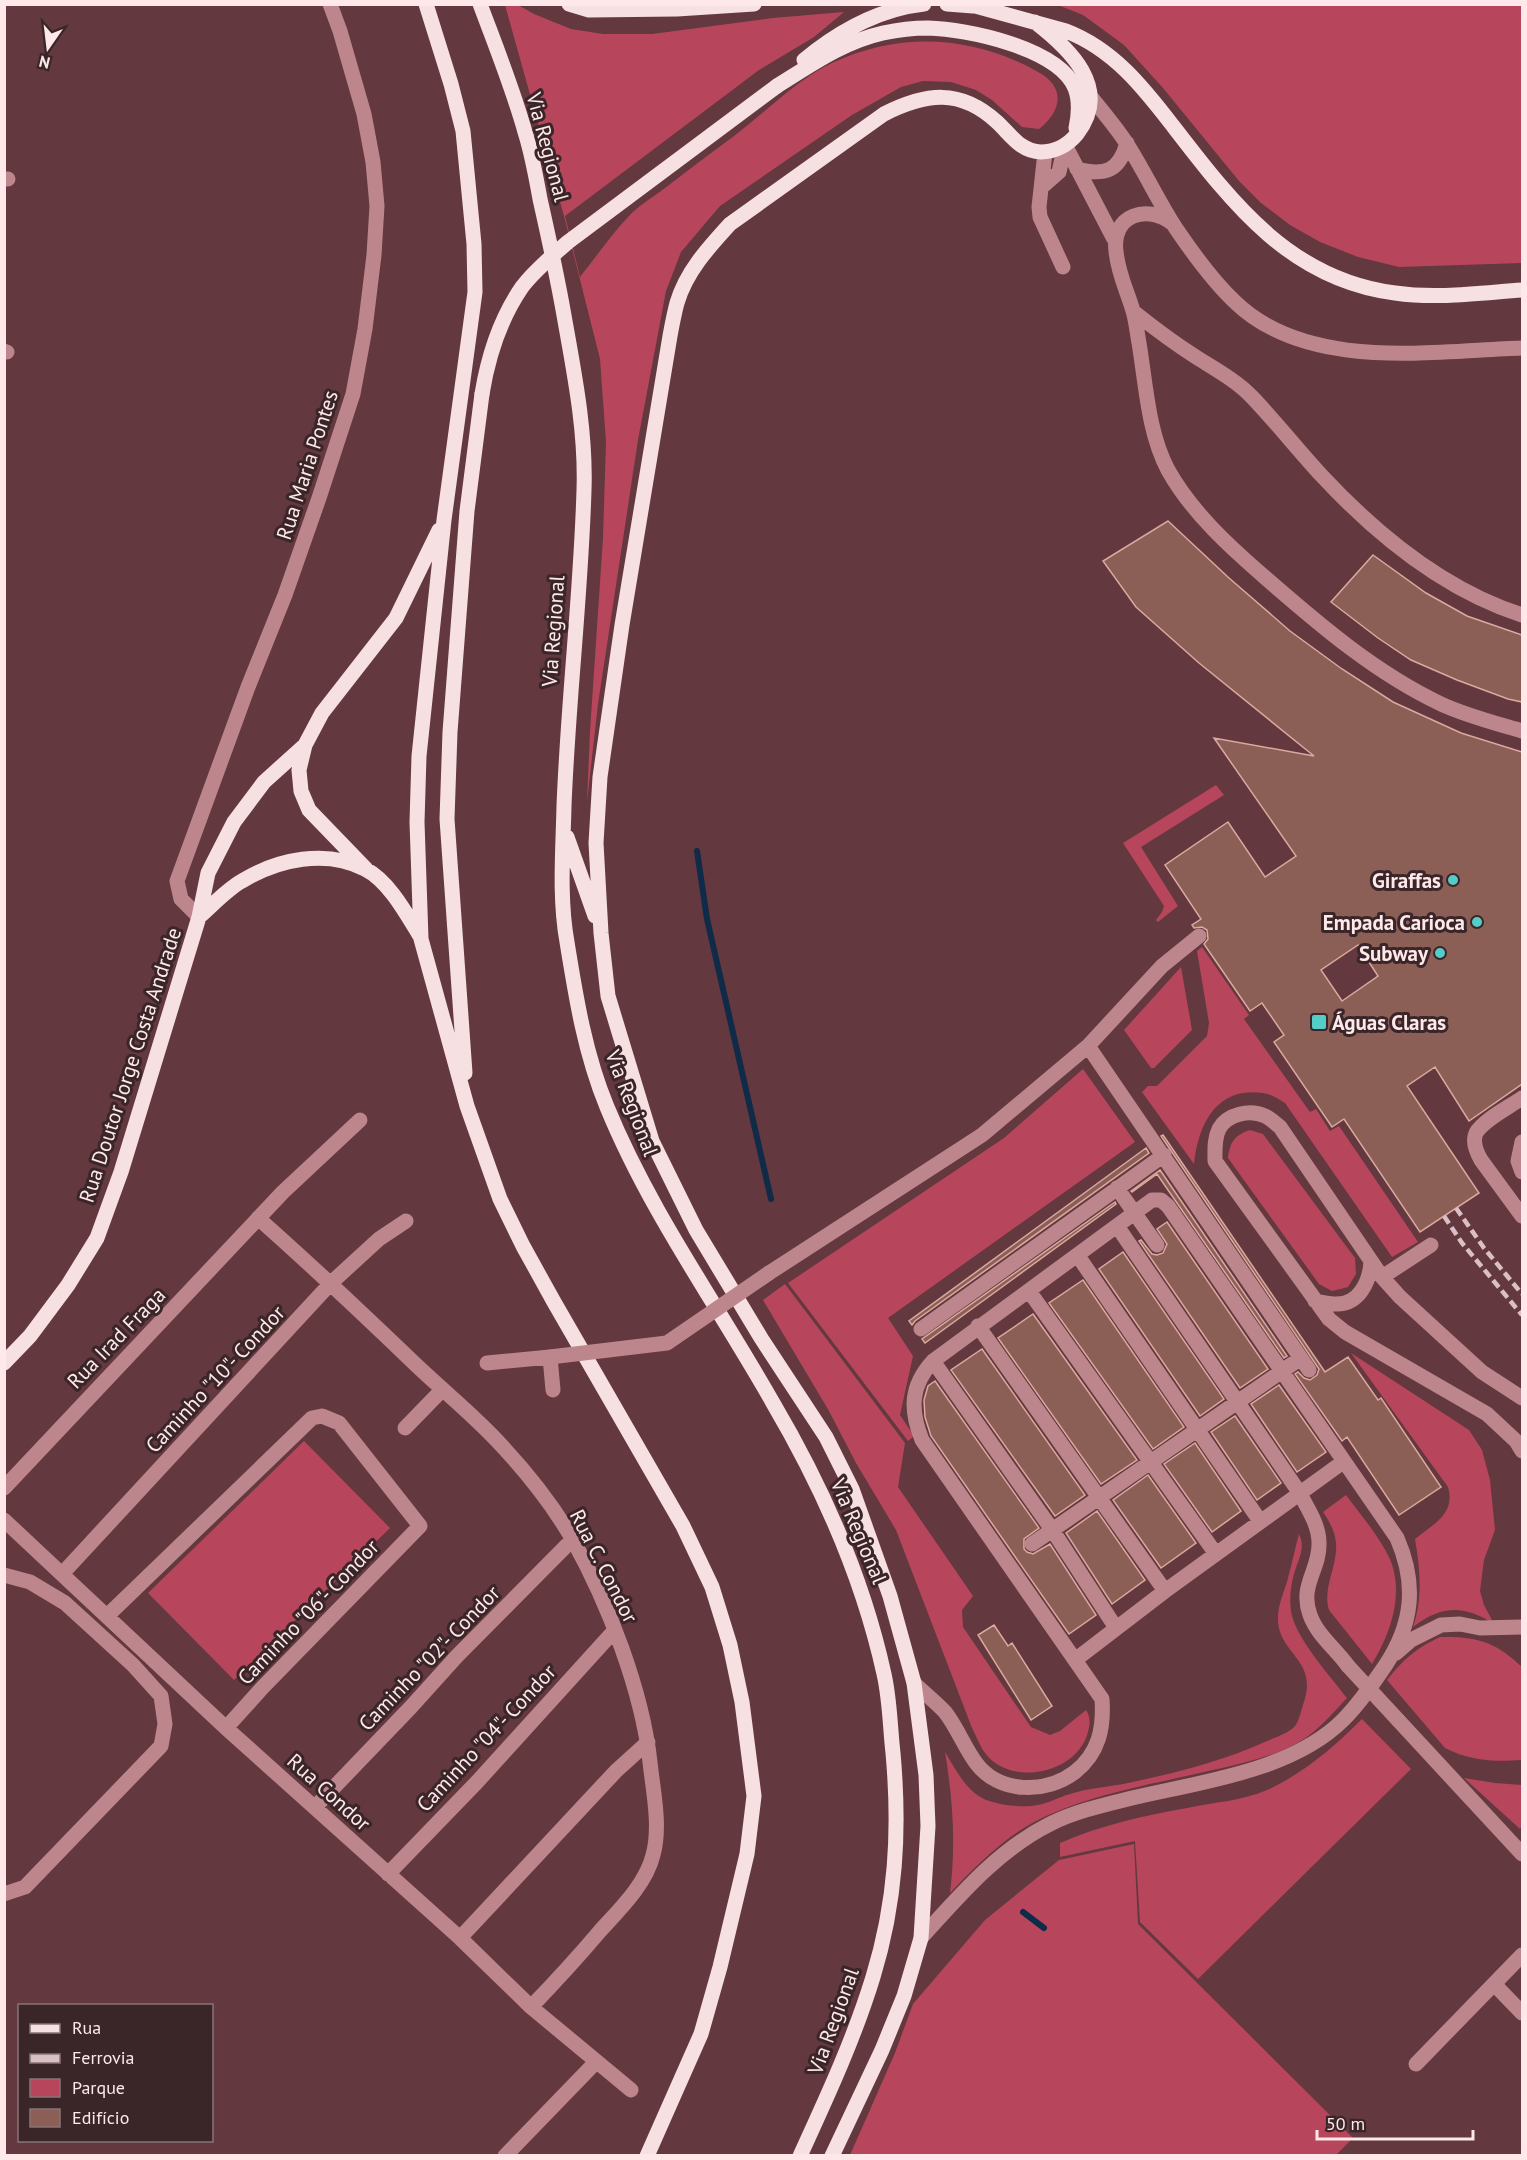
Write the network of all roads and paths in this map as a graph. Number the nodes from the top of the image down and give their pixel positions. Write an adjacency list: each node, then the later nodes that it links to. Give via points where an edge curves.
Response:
1 (330, 4): 29 (street, Rua Maria Pontes, via 364,114 373,162 374,255 365,329 353,394 319,498 177,881 181,899)
2 (426, 4): 23 (main road, via 463,131 474,244 475,292)
3 (480, 4): 27 (main road, Via Regional, via 526,135 580,404 585,483)
4 (569, 4): 5 (main road, via 589,10)
5 (754, 4)
6 (924, 4): 10 (main road, via 894,9 856,25 818,49)
7 (947, 4): 8 (main road)
8 (971, 5): 9 (main road)
9 (1035, 22): 11 (main road, via 1069,51 1081,68); 20 (main road, via 1079,36 1121,65 1238,206 1306,264 1355,285 1395,293 1432,296)
10 (777, 86): 12 (main road, via 841,47 884,32 927,28 977,34 1035,54 1064,74 1074,86 1079,112); 35 (main road, bridge, via 542,264 522,287 495,339 482,394 467,511 450,732 447,819)
11 (1091, 97): 12 (main road, via 1087,118); 13 (street)
12 (1069, 142): 14 (main road); 15 (street); 16 (street, via 1059,172)
13 (1127, 144): 15 (street, via 1117,164 1105,172); 17 (street)
14 (1045, 152): 16 (street); 30 (main road, via 1027,150 972,104 943,97 908,102 884,114 730,225 689,276 677,303 668,348 600,777 596,843)
15 (1077, 169): 18 (street)
16 (1042, 187): 19 (street, via 1040,217)
17 (1173, 224): 18 (street, via 1164,217 1143,213 1120,226); 22 (street, via 1235,302 1288,337 1385,353)
18 (1114, 239): 21 (street, via 1119,271)
19 (1063, 267)
20 (1522, 290)
21 (1134, 312): 24 (street, via 1251,396 1323,478 1388,538 1463,589); 25 (street, via 1155,442 1190,502 1242,557 1318,624 1374,666 1442,704)
22 (1522, 348)
23 (444, 520): 26 (main road, via 396,618 322,713); 32 (main road, via 419,756 417,822)
24 (1522, 615)
25 (1522, 731)
26 (305, 745): 28 (main road, via 299,770 300,791 309,810); 29 (main road, via 264,782 234,822 208,873)
27 (563, 825): 30 (main road); 106 (main road, Via Regional, via 564,927 581,1027 604,1101 638,1178 812,1473 844,1541 885,1680 897,1803 895,1870 886,1923 862,2009)
28 (366, 869): 29 (main road, Rua Doutor Jorge Costa Andrade, via 334,858 302,858 241,881); 32 (main road, Rua Doutor Jorge Costa Andrade, via 387,887)
29 (199, 917): 58 (main road, Rua Doutor Jorge Costa Andrade, via 97,1238 68,1285)
30 (601, 933): 88 (main road, via 608,996 652,1141 696,1230 826,1437 852,1490 890,1596)
31 (1199, 936): 33 (street, via 1162,966)
32 (422, 939): 35 (main road)
33 (1088, 1046): 38 (street); 56 (street, bridge, via 982,1134 667,1343)
34 (1522, 1098): 42 (street, via 1482,1126 1475,1141 1481,1160)
35 (467, 1106): 105 (main road, via 500,1199 523,1246 683,1526 712,1587 742,1702 754,1796 747,1854 701,2034)
36 (360, 1119): 43 (street, Rua Irad Fraga)
37 (1522, 1142): 39 (street, via 1518,1161)
38 (1164, 1155): 40 (street); 60 (street, via 1305,1364)
39 (1522, 1172)
40 (1117, 1188): 41 (street); 55 (street)
41 (1134, 1212): 45 (street); 46 (street); 60 (street, via 1152,1200 1161,1200 1168,1206)
42 (1522, 1216)
43 (258, 1218): 51 (street, Rua C. Condor); 70 (street, Rua Irad Fraga)
44 (406, 1221): 51 (street, Caminho "10"- Condor, via 379,1239)
45 (1117, 1226): 48 (street); 64 (street)
46 (1157, 1245)
47 (1431, 1245): 50 (street)
48 (1078, 1256): 52 (street); 66 (street)
49 (1371, 1261): 50 (street); 53 (street, via 1370,1277 1351,1300 1337,1305); 53 (street, via 1280,1127 1264,1116 1246,1113 1229,1118 1219,1129 1215,1161)
50 (1382, 1277): 63 (street, via 1482,1372)
51 (331, 1283): 61 (street, Rua C. Condor); 79 (street, Caminho "10"- Condor)
52 (1029, 1291): 54 (street); 68 (street)
53 (1315, 1301): 67 (street, via 1345,1332 1487,1414)
54 (978, 1326): 57 (street); 72 (street)
55 (921, 1329)
56 (550, 1357): 59 (street); 62 (street)
57 (933, 1361): 75 (street); 87 (street, via 923,1371 914,1399 915,1421 922,1440)
58 (4, 1363)
59 (487, 1363)
60 (1282, 1371): 64 (street); 69 (street)
61 (442, 1390): 65 (street); 76 (street, Rua C. Condor, via 501,1444)
62 (553, 1390)
63 (1522, 1398)
64 (1237, 1401): 66 (street); 71 (street)
65 (405, 1428)
66 (1197, 1429): 68 (street); 74 (street)
67 (1522, 1451)
68 (1150, 1462): 72 (street); 78 (street)
69 (1343, 1462): 71 (street); 86 (street, via 1397,1538 1406,1558 1409,1613)
70 (4, 1488)
71 (1299, 1492): 74 (street); 92 (street, bridge, via 1319,1535 1318,1556 1307,1585 1308,1606 1316,1627)
72 (1100, 1498): 75 (street); 81 (street)
73 (4, 1520): 79 (street, Rua Condor)
74 (1260, 1521): 78 (street)
75 (1053, 1531): 77 (street); 84 (street)
76 (572, 1539): 85 (street, Rua C. Condor); 91 (street, Caminho "02"- Condor)
77 (1032, 1544)
78 (1216, 1554): 81 (street)
79 (62, 1574): 82 (street, Rua Condor)
80 (4, 1575): 94 (street, via 30,1582 65,1603 133,1665 161,1696 165,1724 161,1746 25,1887)
81 (1165, 1591): 84 (street)
82 (107, 1616): 89 (street, Rua Condor); 89 (street, Caminho "06"- Condor, via 312,1418 322,1416 339,1423 420,1526)
83 (1522, 1627): 86 (street, via 1441,1625 1411,1640)
84 (1116, 1628): 87 (street)
85 (614, 1631): 90 (street, Rua C. Condor, via 632,1678); 93 (street, Caminho "04"- Condor)
86 (1391, 1657): 96 (street, via 1342,1721 1311,1744 1243,1772 1104,1805 1050,1824 1020,1841 992,1864)
87 (1075, 1660): 88 (street, via 1102,1699 1100,1738 1080,1768 1065,1780 1048,1786 1029,1788 991,1778 977,1765 945,1712)
88 (915, 1683): 96 (main road, via 928,1826)
89 (226, 1728): 91 (street, Rua Condor)
90 (648, 1742): 95 (street, via 616,1771); 99 (street, Rua C. Condor, via 656,1839 653,1856 630,1897)
91 (316, 1806): 93 (street, Rua Condor)
92 (1522, 1854)
93 (388, 1874): 95 (street, Rua Condor)
94 (4, 1894)
95 (460, 1938): 99 (street, Rua Condor)
96 (921, 1938): 107 (main road, via 882,2050)
97 (1522, 1955): 98 (street)
98 (1494, 1984): 100 (street); 102 (street)
99 (531, 2007): 101 (street, Rua Condor)
100 (1522, 2013)
101 (596, 2062): 103 (street, Rua Condor); 104 (street)
102 (1416, 2064)
103 (631, 2090)
104 (505, 2156)
105 (647, 2156)
106 (800, 2156)
107 (832, 2156)

